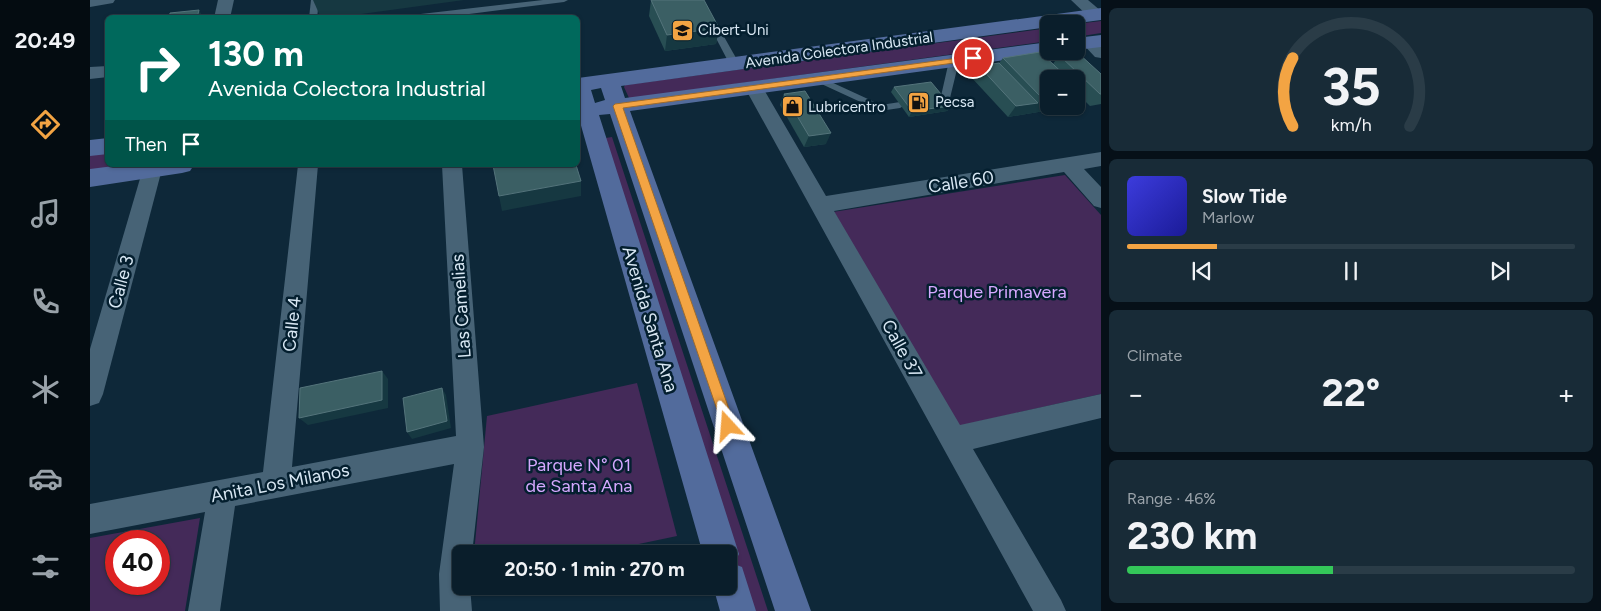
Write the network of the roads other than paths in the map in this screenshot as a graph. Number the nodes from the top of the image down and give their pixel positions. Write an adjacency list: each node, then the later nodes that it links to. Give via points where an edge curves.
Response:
1 (107, 0): 7 (street)
2 (226, 0): 9 (street)
3 (316, 0): 10 (lane)
4 (564, 0): 6 (lane)
5 (1079, 0): 12 (street)
6 (549, 1): 11 (lane)
7 (90, 2)
8 (705, 9): 15 (lane)
9 (223, 15)
10 (314, 15)
11 (436, 15)
12 (1099, 15): 15 (main road, Avenida Colectora Industrial)
13 (1040, 49): 14 (main road, Avenida Colectora Industrial)
14 (954, 61): 18 (main road, Avenida Colectora Industrial); 22 (lane, via 945,98)
15 (735, 64): 20 (main road, Avenida Colectora Industrial)
16 (105, 71): 17 (street)
17 (90, 73)
18 (818, 79): 19 (main road, Avenida Colectora Industrial); 23 (lane, via 880,108)
19 (754, 88): 20 (main road, Avenida Colectora Industrial); 34 (street, Calle 37)
20 (614, 93): 21 (main road, Avenida Colectora Industrial); 47 (main road, Avenida Santa Ana)
21 (580, 98): 42 (main road, Avenida Santa Ana)
22 (938, 100)
23 (900, 105)
24 (105, 146): 25 (main road)
25 (90, 148)
26 (1101, 159): 27 (street, Calle 60)
27 (1068, 164): 33 (street); 34 (street, Calle 60)
28 (167, 167): 31 (main road)
29 (308, 167): 39 (street, Calle 4)
30 (452, 167): 38 (street, Las Camelias)
31 (152, 169): 32 (main road); 35 (street, Calle 3)
32 (90, 178)
33 (1101, 200)
34 (820, 205): 37 (street, Calle 37)
35 (90, 394)
36 (1101, 406): 37 (street)
37 (953, 440): 48 (street, Calle 37)
38 (470, 447): 39 (street, Anita Los Milanos); 45 (street, Las Camelias, via 454,574)
39 (276, 484): 40 (street, Anita Los Milanos)
40 (222, 494): 41 (street, Anita Los Milanos); 44 (street)
41 (90, 519)
42 (718, 545)
43 (733, 595): 46 (main road)
44 (204, 611)
45 (456, 611)
46 (738, 611)
47 (793, 611)
48 (1050, 611)

